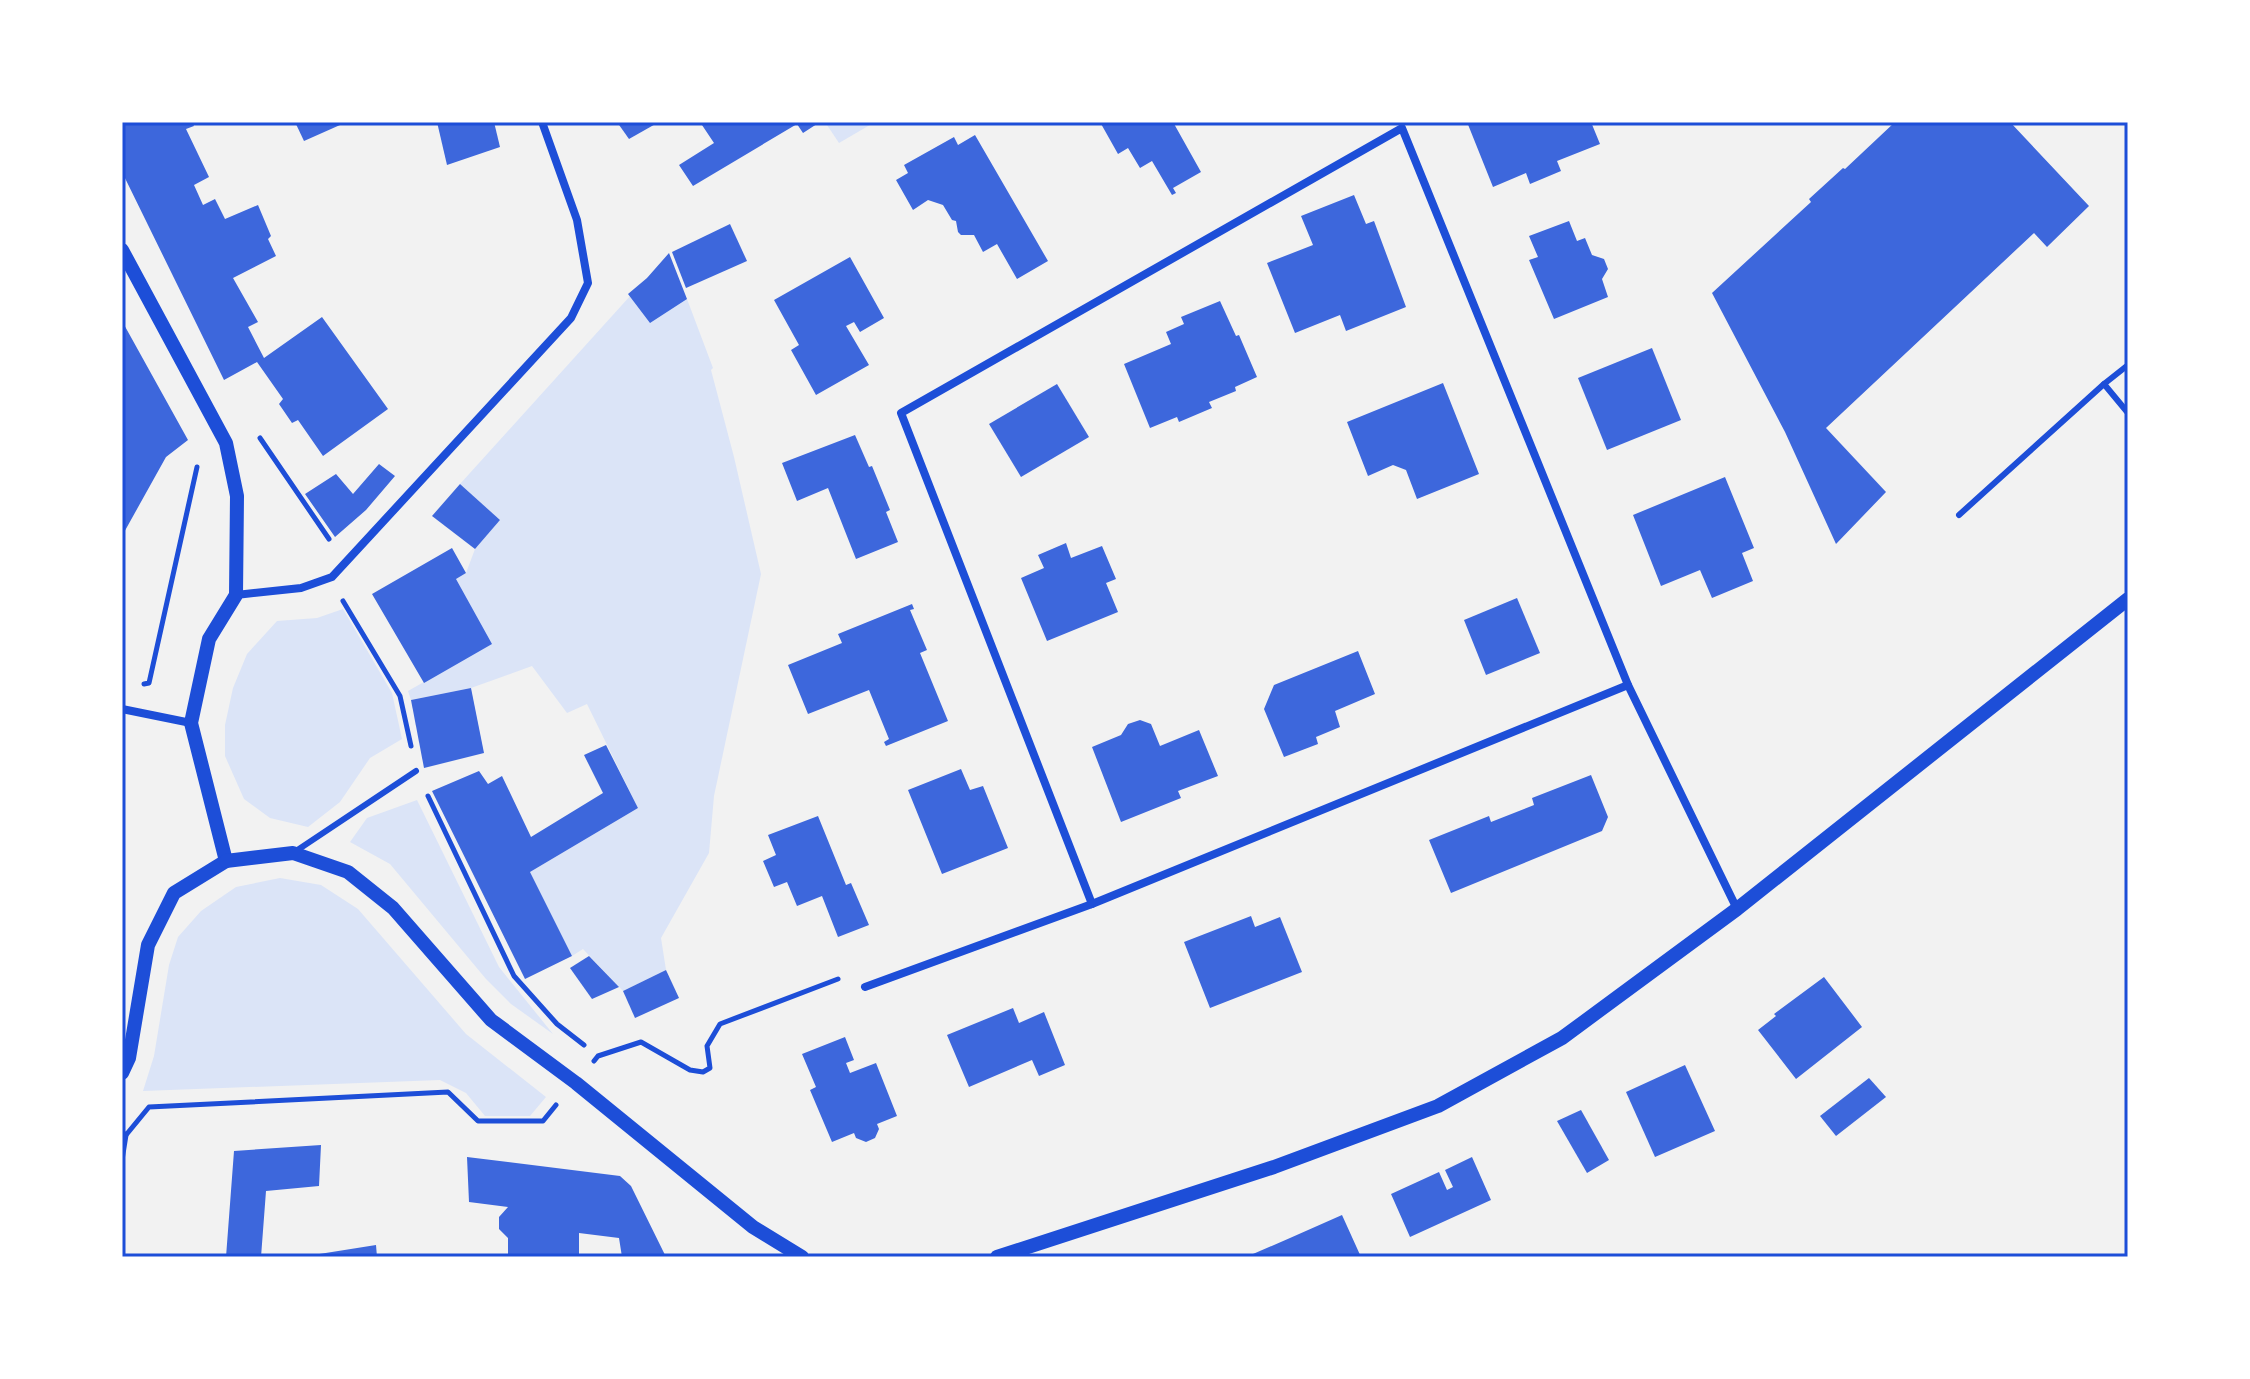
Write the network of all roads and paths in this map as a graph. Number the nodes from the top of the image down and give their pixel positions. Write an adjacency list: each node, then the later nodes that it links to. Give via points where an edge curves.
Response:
1 (542, 122): 7 (street, via 577,220 588,283 571,318)
2 (122, 250): 8 (street, via 226,443 237,496)
3 (2128, 365): 4 (lane)
4 (2104, 384): 5 (lane); 6 (lane)
5 (2128, 413)
6 (1959, 515)
7 (332, 577): 8 (street, via 301,588); 13 (path, via 400,696)
8 (236, 595): 12 (street, via 209,639)
9 (2128, 599): 17 (street)
10 (1628, 685): 16 (street); 16 (street, via 1402,128 901,413); 17 (street)
11 (122, 709): 12 (street)
12 (191, 723): 15 (street)
13 (416, 771): 14 (lane); 19 (path, via 514,976 557,1024)
14 (293, 853): 15 (street); 21 (street, via 348,872 393,908 491,1020)
15 (226, 861): 20 (street, via 174,893 148,945)
16 (1092, 904): 18 (street)
17 (1737, 909): 25 (street, via 1562,1038 1438,1106 1274,1167)
18 (865, 987): 19 (path, via 860,971 720,1024 707,1046 710,1068 703,1072 641,1042)
19 (598, 1056): 21 (path)
20 (122, 1073)
21 (576, 1083): 22 (path, via 543,1121 478,1121 448,1092 149,1107); 24 (street, via 753,1227)
22 (124, 1134): 23 (path)
23 (122, 1160)
24 (802, 1257)
25 (997, 1257)

